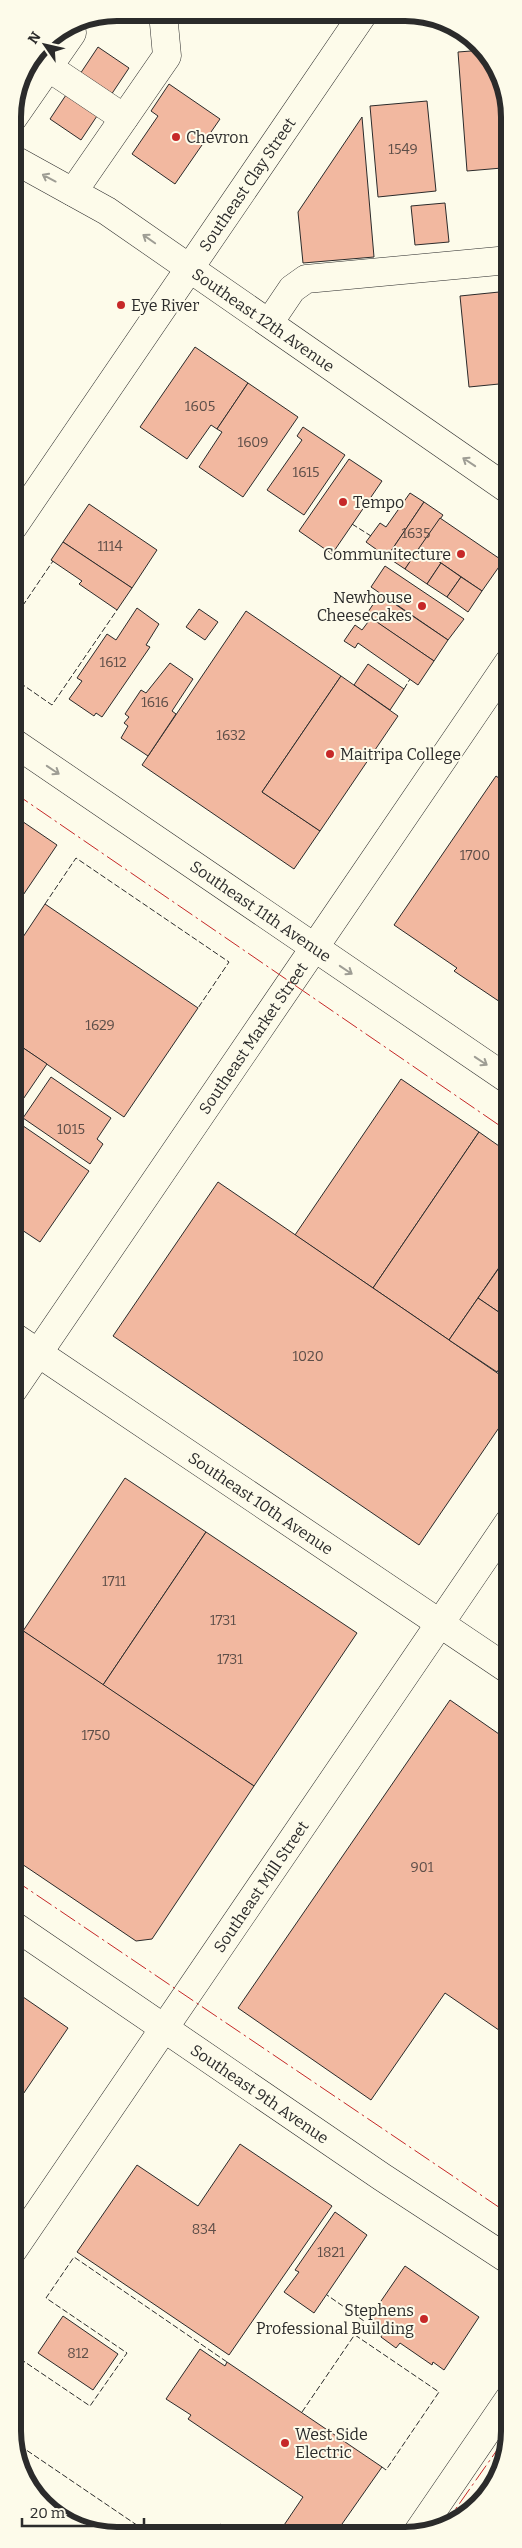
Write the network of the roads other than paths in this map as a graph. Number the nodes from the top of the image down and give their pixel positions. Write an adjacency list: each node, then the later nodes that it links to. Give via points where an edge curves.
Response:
1 (164, 21): 6 (street, via 166,56)
2 (358, 21): 10 (street, Southeast Clay Street)
3 (72, 33): 4 (street)
4 (48, 67): 5 (street); 6 (street)
5 (22, 105)
6 (124, 118): 8 (street)
7 (21, 163): 8 (street, Southeast 12th Avenue, one-way to 7)
8 (73, 192): 10 (street, Southeast 12th Avenue, one-way to 8)
9 (501, 261): 11 (street, via 306,279 292,289)
10 (189, 267): 11 (street, Southeast 12th Avenue); 13 (street, Southeast Clay Street)
11 (269, 323): 12 (street, Southeast 12th Avenue, one-way to 11)
12 (501, 484)
13 (21, 515)
14 (501, 674): 16 (street, Southeast Market Street)
15 (21, 747): 16 (street, Southeast 11th Avenue, one-way to 16)
16 (314, 948): 17 (street, Southeast 11th Avenue, one-way to 17); 19 (street, Southeast Market Street)
17 (501, 1075)
18 (21, 1341): 19 (street, Southeast 10th Avenue)
19 (38, 1353): 20 (street, Southeast Market Street); 22 (street, Southeast 10th Avenue)
20 (21, 1378)
21 (501, 1534): 22 (street, Southeast Mill Street)
22 (441, 1623): 23 (street, Southeast 10th Avenue); 25 (street, Southeast Mill Street)
23 (501, 1664)
24 (21, 1930): 25 (street, Southeast 9th Avenue)
25 (165, 2028): 26 (street, Southeast Mill Street); 27 (street, Southeast 9th Avenue)
26 (21, 2238)
27 (501, 2255)
28 (501, 2411): 29 (street)
29 (423, 2525)

